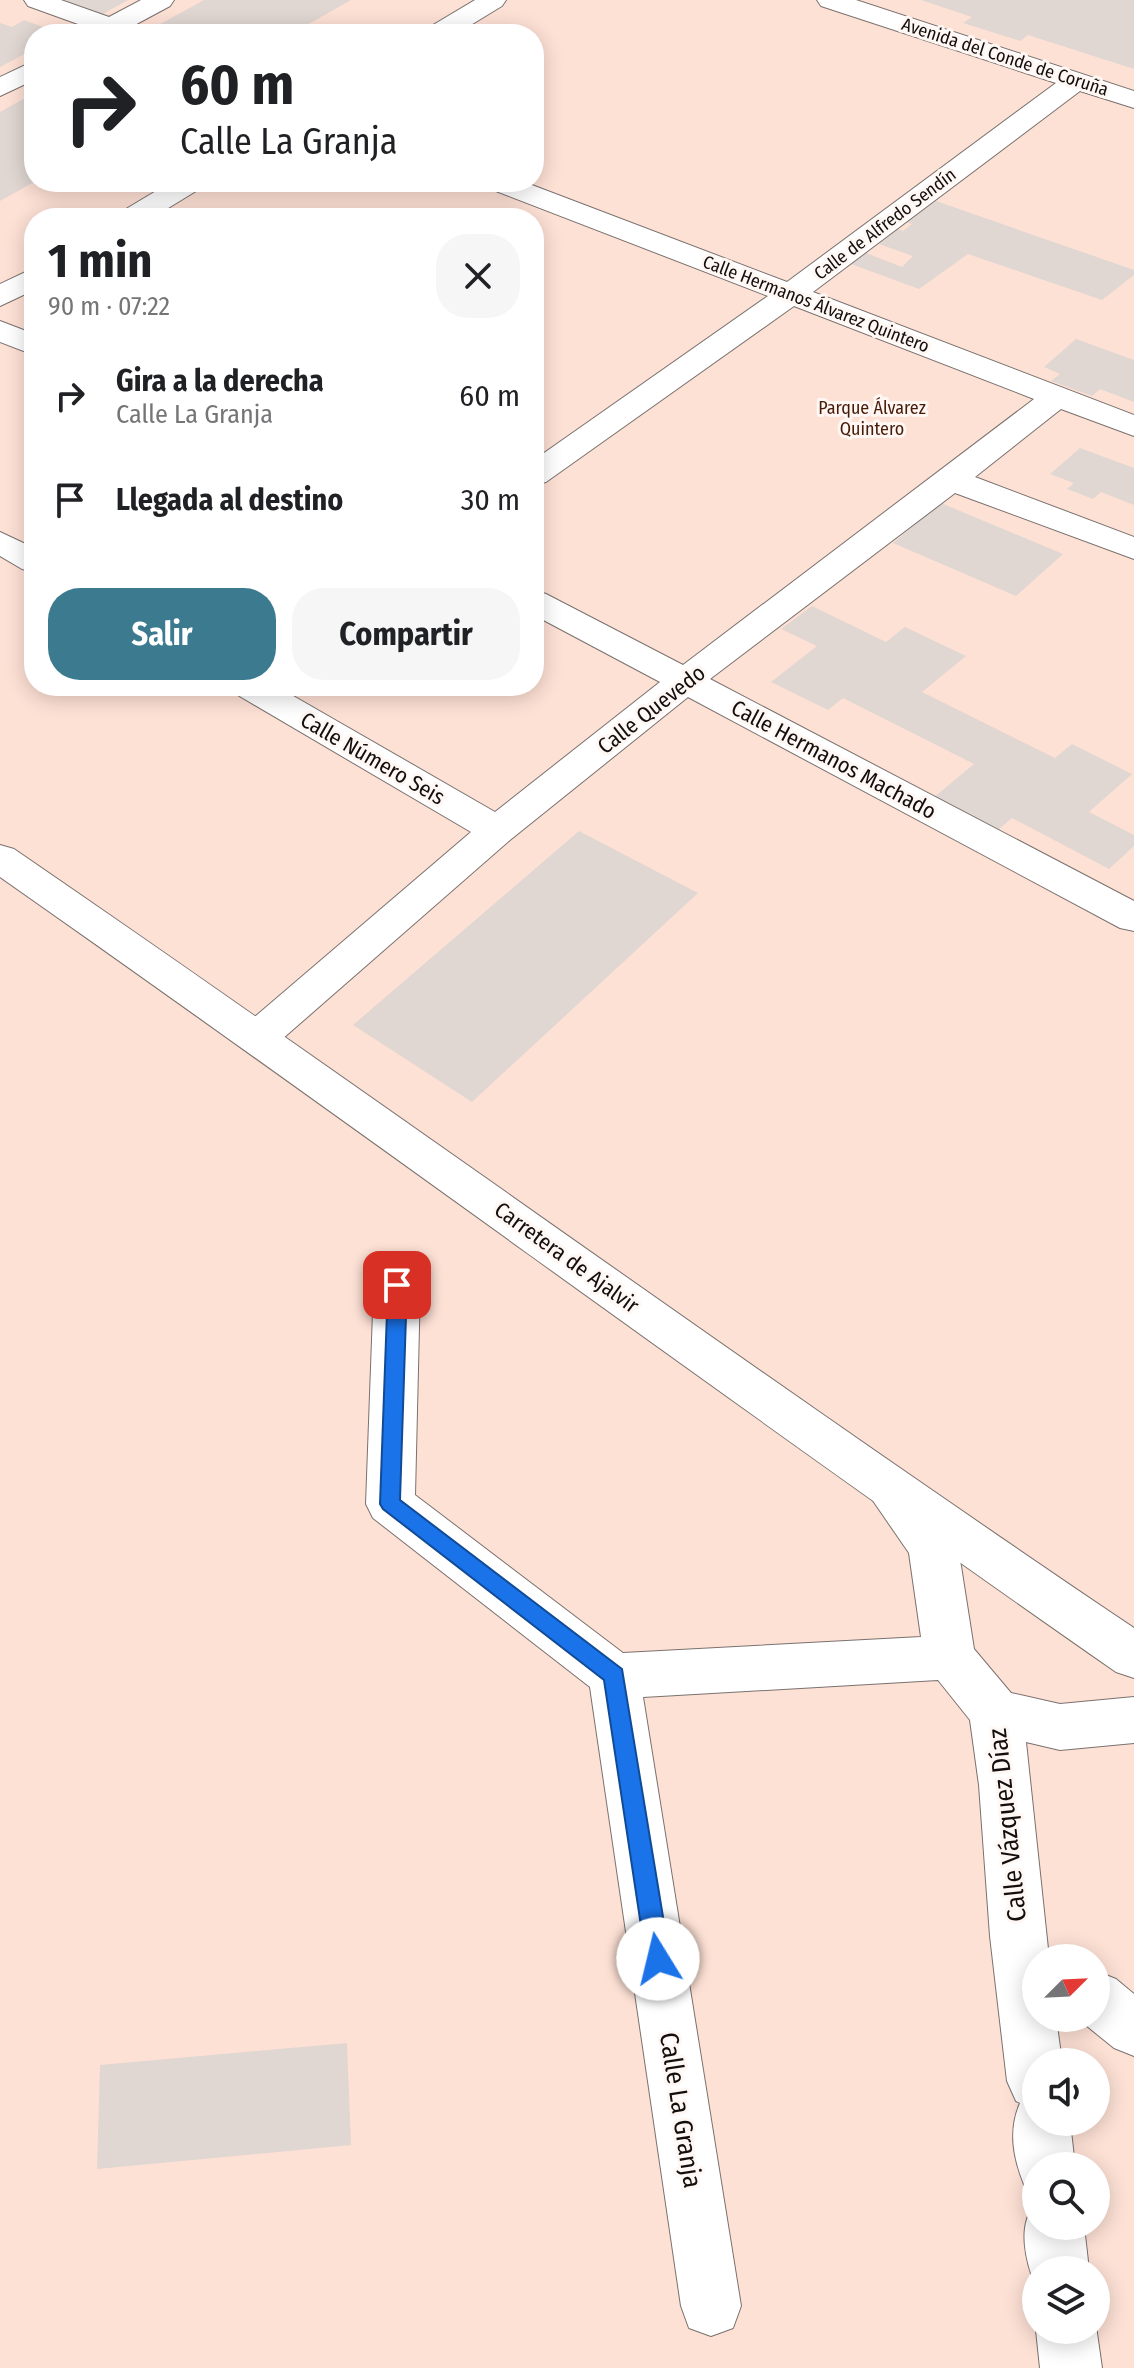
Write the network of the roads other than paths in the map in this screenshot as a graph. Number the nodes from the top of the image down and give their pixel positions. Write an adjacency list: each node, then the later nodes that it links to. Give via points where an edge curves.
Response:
1 (37, 0): 5 (street)
2 (161, 0): 6 (street)
3 (493, 0): 7 (street)
4 (830, 0): 9 (street, Avenida del Conde de Coruña)
5 (91, 24)
6 (116, 24)
7 (453, 24)
8 (24, 75): 10 (street)
9 (1076, 81): 11 (street, Avenida del Conde de Coruña); 16 (street, Calle de Alfredo Sendín)
10 (0, 88)
11 (1134, 100)
12 (174, 192): 14 (street)
13 (524, 192): 16 (street, Calle Hermanos Álvarez Quintero)
14 (148, 208)
15 (24, 283): 17 (street)
16 (790, 295): 20 (street, Calle Hermanos Álvarez Quintero); 22 (street, Calle de Alfredo Sendín)
17 (0, 297)
18 (0, 330): 19 (street)
19 (24, 341)
20 (1057, 397): 21 (street, Calle Hermanos Álvarez Quintero); 23 (street, Calle Quevedo)
21 (1134, 426)
22 (544, 468)
23 (952, 480): 25 (street); 28 (street, Calle Quevedo)
24 (0, 542): 26 (street)
25 (1134, 549)
26 (24, 556)
27 (544, 606): 28 (street, Calle Hermanos Machado)
28 (686, 680): 30 (street, Calle Quevedo); 32 (street, Calle Hermanos Machado)
29 (266, 696): 30 (street, Calle Número Seis)
30 (497, 830): 33 (street, Calle Quevedo)
31 (0, 858): 33 (street, Carretera de Ajalvir)
32 (1134, 918)
33 (258, 1037): 35 (street, Carretera de Ajalvir)
34 (397, 1285): 38 (street, via 390,1504)
35 (887, 1487): 36 (street, Carretera de Ajalvir); 37 (street, via 933,1547)
36 (1134, 1656)
37 (950, 1657): 38 (street); 39 (street)
38 (614, 1676): 44 (street, Calle La Granja)
39 (995, 1712): 40 (street, via 1060,1727); 41 (street, Calle Vázquez Díaz)
40 (1134, 1720)
41 (1032, 1944)
42 (1110, 2009): 43 (street)
43 (1134, 2029)
44 (711, 2306)
45 (1068, 2344): 46 (street)
46 (1071, 2368)

